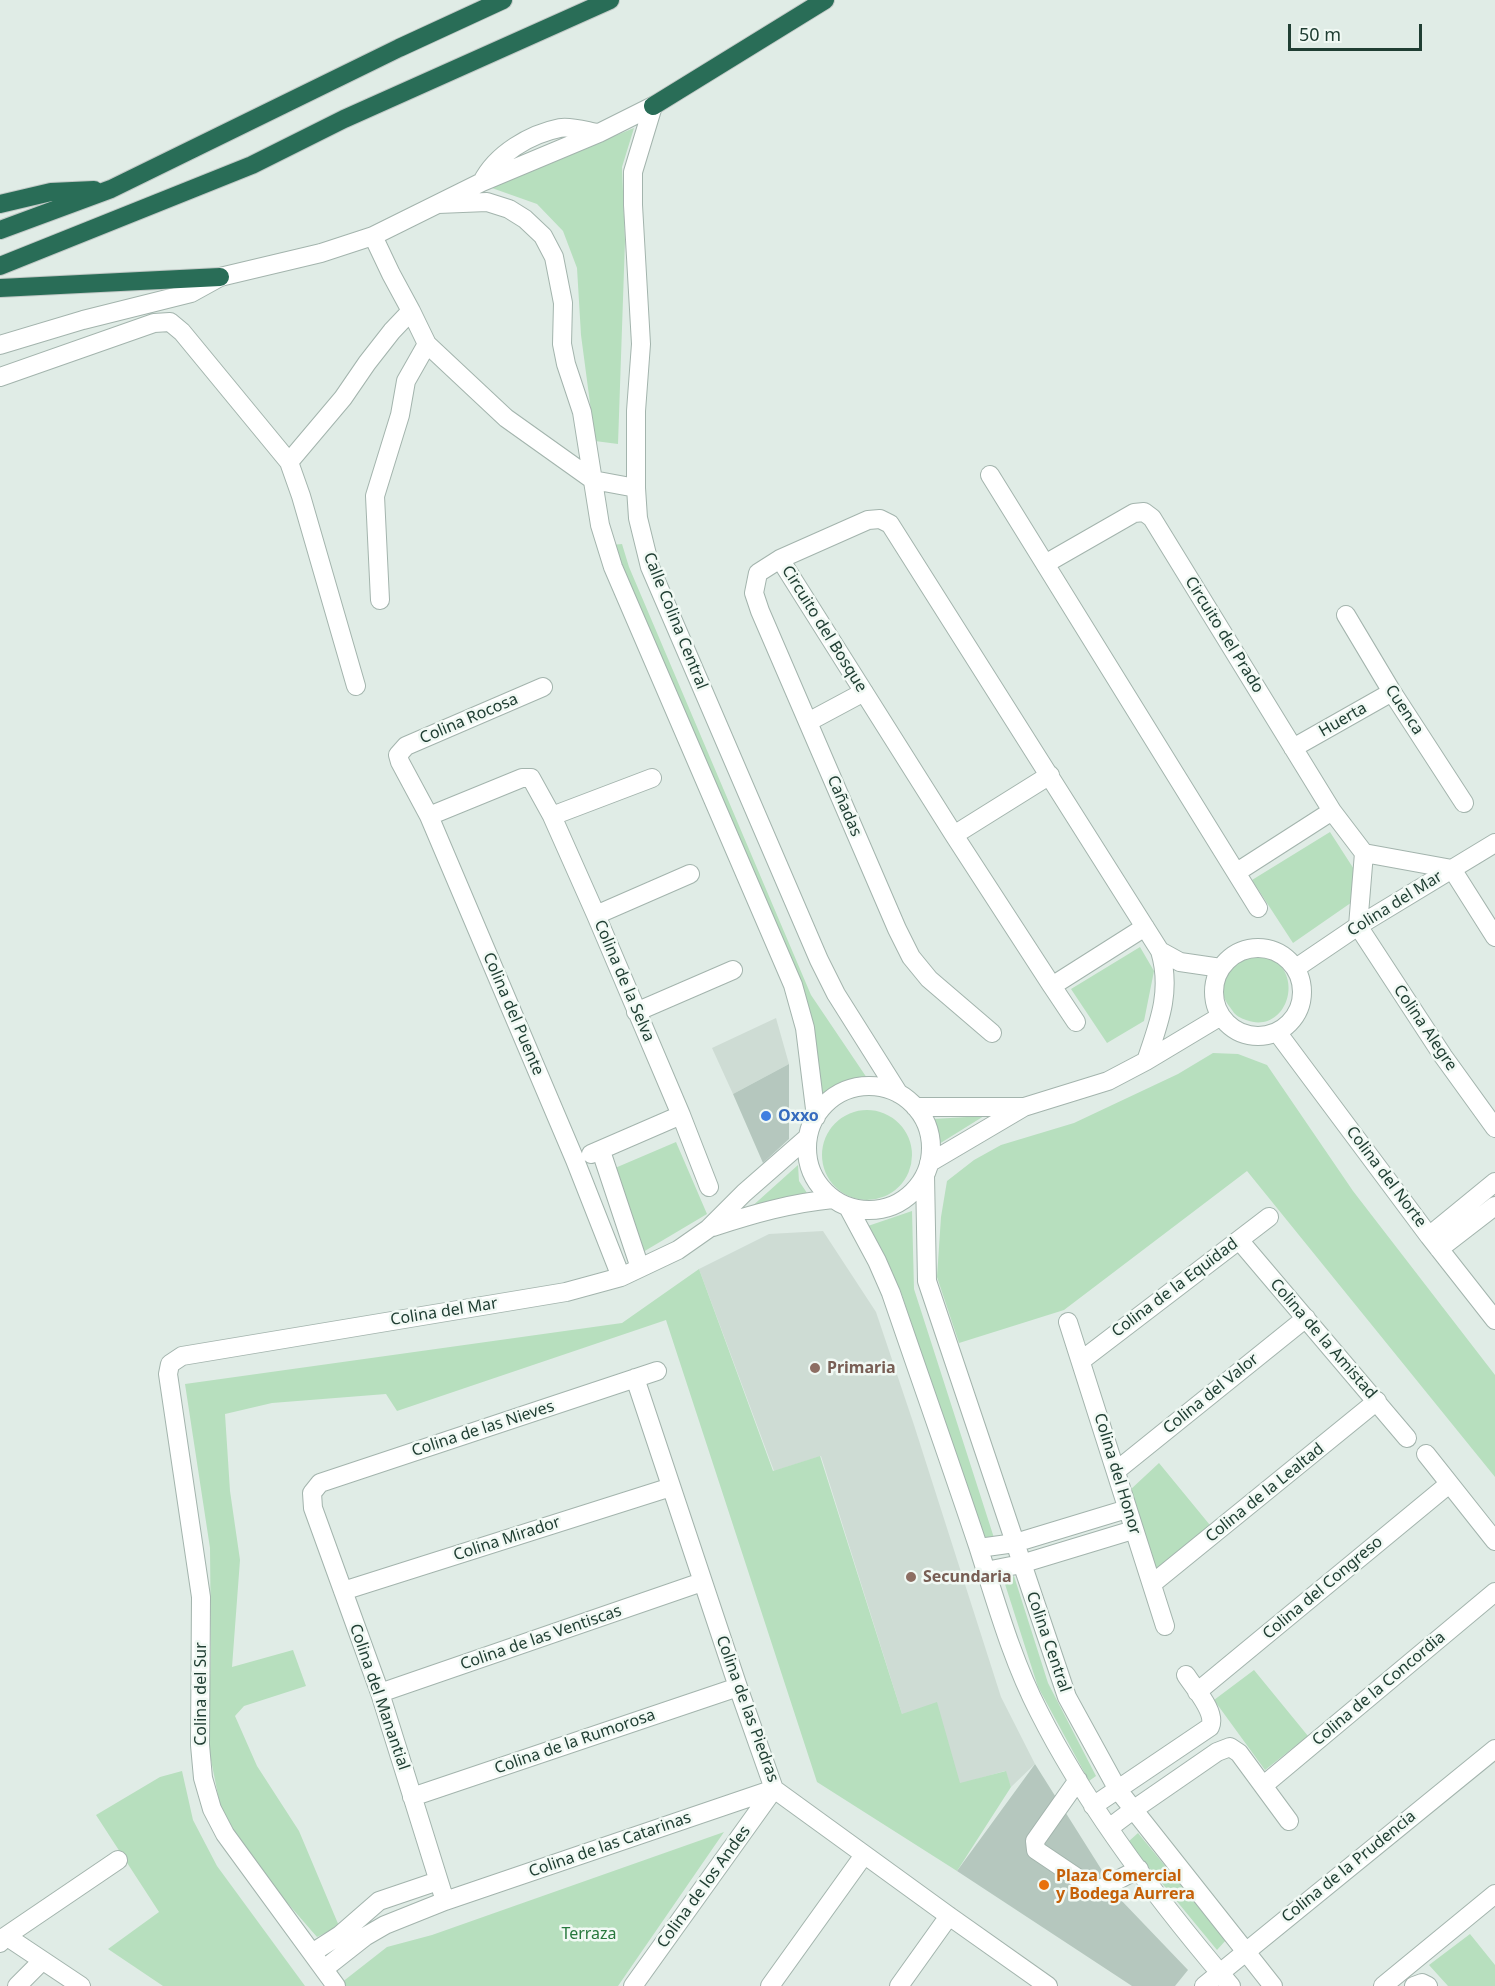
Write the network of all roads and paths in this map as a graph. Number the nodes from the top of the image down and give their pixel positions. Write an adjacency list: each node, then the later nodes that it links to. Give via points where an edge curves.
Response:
1 (503, 0): 5 (highway)
2 (610, 0): 10 (highway, via 344,119 252,165)
3 (825, 0): 4 (highway)
4 (653, 106): 7 (street); 20 (street, Calle Colina Central, via 633,172 641,344)
5 (111, 189): 6 (highway, via 51,192); 8 (highway)
6 (0, 204)
7 (438, 204): 9 (street); 19 (street, Calle Colina Central, via 487,202 509,209 543,236 559,275 562,344 582,412)
8 (0, 230)
9 (373, 236): 11 (street); 13 (street)
10 (0, 266)
11 (220, 277): 12 (highway); 15 (street, via 191,293)
12 (0, 288)
13 (411, 311): 14 (street); 17 (street)
14 (428, 344): 19 (street, via 506,418); 23 (street, via 406,381 400,415 375,496)
15 (0, 345)
16 (0, 377): 17 (street, via 154,323 170,322)
17 (289, 462): 25 (street)
18 (990, 475): 22 (street)
19 (593, 480): 20 (street); 64 (street, Calle Colina Central, via 600,525 613,567 793,985 805,1028)
20 (636, 488): 60 (street, Calle Colina Central, via 638,518 650,567 814,949 836,994)
21 (780, 559): 27 (street, Circuito del Bosque); 29 (street, Cañadas, via 758,573 754,593); 32 (street, Circuito del Bosque, via 868,520 880,519 890,524)
22 (1045, 564): 30 (street, Circuito del Prado, via 1134,513 1144,512 1152,518); 42 (street)
23 (380, 600)
24 (1346, 615): 28 (street, Cuenca)
25 (356, 686)
26 (543, 687): 31 (street, Colina Rocosa, via 406,746)
27 (864, 692): 29 (street); 38 (street, Circuito del Bosque)
28 (1392, 692): 30 (street, Huerta); 34 (street, Cuenca)
29 (808, 722): 58 (street, Cañadas, via 911,957 929,979)
30 (1293, 748): 35 (street, Circuito del Prado)
31 (398, 755): 36 (street, Colina del Puente)
32 (1050, 775): 38 (street); 47 (street, Circuito del Bosque)
33 (652, 778): 37 (street)
34 (1464, 803)
35 (1332, 811): 40 (street, Circuito del Prado); 42 (street)
36 (429, 816): 37 (street, Colina de la Selva, via 522,778 531,778); 68 (street, Colina del Puente)
37 (552, 816): 45 (street, Colina de la Selva)
38 (954, 835): 53 (street, Circuito del Bosque)
39 (1495, 843): 41 (street, Colina del Mar)
40 (1364, 853): 41 (street); 46 (street)
41 (1452, 869): 46 (street, Colina del Mar); 48 (street)
42 (1237, 872): 44 (street)
43 (690, 874): 45 (street)
44 (1258, 908)
45 (596, 915): 54 (street, Colina de la Selva)
46 (1358, 926): 51 (street, Colina del Mar); 65 (street, Colina Alegre)
47 (1145, 927): 49 (street, Circuito del Bosque); 53 (street)
48 (1495, 937)
49 (1160, 951): 50 (street, via 1180,962); 59 (street, Circuito del Bosque, via 1166,969 1165,992)
50 (1221, 968): 51 (street, via 1234,954 1264,947 1287,958); 55 (street, via 1214,992)
51 (1296, 968): 57 (street, via 1303,992 1301,1004 1288,1025)
52 (733, 970): 54 (street)
53 (1052, 986): 56 (street, Circuito del Bosque)
54 (636, 1012): 63 (street, Colina de la Selva)
55 (1221, 1016): 57 (street, via 1230,1026 1253,1036); 59 (street)
56 (1076, 1022)
57 (1277, 1032): 77 (street, Colina del Norte)
58 (992, 1033)
59 (1146, 1061): 62 (street, via 1108,1081)
60 (899, 1094): 61 (street); 64 (street, via 881,1087 862,1086 844,1091)
61 (915, 1107): 62 (street); 69 (street, via 926,1123 931,1143)
62 (1024, 1107): 69 (street)
63 (681, 1115): 67 (street); 71 (street, Colina de la Selva)
64 (816, 1117): 66 (street)
65 (1495, 1128)
66 (808, 1137): 72 (street, via 808,1160 817,1182); 75 (street, Colina del Mar)
67 (600, 1151): 68 (street); 78 (street)
68 (575, 1160): 79 (street, Colina del Puente)
69 (927, 1169): 72 (street, via 915,1190 884,1209 866,1211); 97 (street, Colina Central, via 927,1281)
70 (1495, 1182): 77 (street)
71 (709, 1187)
72 (840, 1203): 75 (street, Colina del Mar, via 807,1202); 98 (street, Colina Central, via 877,1261 891,1293)
73 (1495, 1206): 77 (street)
74 (1269, 1217): 76 (street, Colina de la Equidad)
75 (708, 1229): 78 (street, Colina del Mar, via 678,1250)
76 (1239, 1240): 80 (street, Colina de la Amistad); 83 (street, Colina de la Equidad)
77 (1434, 1242): 81 (street, Colina del Norte)
78 (640, 1268): 79 (street, Colina del Mar)
79 (621, 1277): 84 (street, Colina del Mar, via 566,1292 182,1356)
80 (1306, 1318): 87 (street, Colina de la Amistad); 90 (street, Colina del Valor)
81 (1495, 1320)
82 (1068, 1322): 83 (street, Colina del Honor)
83 (1082, 1360): 90 (street, Colina del Honor)
84 (170, 1364): 129 (street, Colina del Sur, via 168,1374 201,1597 203,1778 225,1834)
85 (657, 1371): 86 (street, Colina de las Nieves)
86 (635, 1378): 92 (street, Colina de las Piedras); 93 (street, Colina de las Nieves, via 320,1483)
87 (1377, 1401): 88 (street, Colina de la Amistad); 102 (street, Colina de la Lealtad)
88 (1407, 1438)
89 (1426, 1454): 91 (street)
90 (1116, 1471): 94 (street, Colina del Honor)
91 (1449, 1484): 96 (street); 108 (street, Colina del Congreso)
92 (671, 1487): 101 (street, Colina de las Piedras); 103 (street, Colina Mirador)
93 (312, 1493): 103 (street, Colina del Manantial)
94 (1127, 1509): 95 (street, Colina del Honor); 97 (street)
95 (1133, 1530): 99 (street); 102 (street, Colina del Honor)
96 (1495, 1541)
97 (1015, 1543): 98 (street); 99 (street, Colina Central)
98 (979, 1548): 100 (street, Colina Central)
99 (1021, 1564): 100 (street); 114 (street, Colina Central, via 1067,1697)
100 (986, 1571): 111 (street, Colina Central, via 1038,1712)
101 (702, 1582): 107 (street, Colina de las Piedras); 109 (street, Colina de las Ventiscas)
102 (1152, 1584): 105 (street, Colina del Honor)
103 (343, 1592): 109 (street, Colina del Manantial)
104 (1495, 1592): 112 (street, Colina de la Concordia)
105 (1165, 1626)
106 (1186, 1675): 108 (street)
107 (738, 1687): 113 (street, Colina de las Piedras); 115 (street, Colina de la Rumorosa)
108 (1197, 1692): 114 (street, via 1210,1712 1212,1723 1206,1731)
109 (380, 1693): 115 (street, Colina del Manantial)
110 (1495, 1749): 128 (street, Colina de la Prudencia)
111 (1078, 1780): 116 (street, Colina Central); 122 (street, via 1035,1841 1036,1850 1094,1889)
112 (1264, 1785): 117 (street, via 1230,1747); 118 (street)
113 (774, 1789): 120 (street, Colina de las Piedras); 125 (street, Colina de las Catarinas); 137 (street, Colina de los Andes)
114 (1118, 1790): 116 (street); 117 (street, Colina Central)
115 (412, 1797): 123 (street, Colina del Manantial)
116 (1094, 1806): 119 (street, Colina Central)
117 (1133, 1810): 119 (street); 128 (street, Colina Central)
118 (1289, 1821)
119 (1109, 1828): 122 (street, Colina Central)
120 (864, 1855): 126 (street, Colina de las Piedras); 138 (street)
121 (118, 1860): 127 (street)
122 (1139, 1869): 132 (street, Colina Central)
123 (438, 1881): 125 (street, Colina del Manantial); 129 (street, via 379,1901)
124 (1495, 1894): 142 (street)
125 (445, 1902): 131 (street, Colina de las Catarinas, via 385,1925)
126 (949, 1916): 133 (street, Colina de las Piedras); 139 (street)
127 (3, 1940): 130 (street)
128 (1244, 1952): 132 (street, Colina de la Prudencia); 141 (street, Colina Central)
129 (312, 1953): 131 (street, Colina del Sur)
130 (42, 1961): 134 (street); 135 (street)
131 (324, 1969): 136 (street, Colina del Sur)
132 (1226, 1980): 140 (street, Colina de la Prudencia)
133 (1039, 1984)
134 (17, 1986)
135 (81, 1986)
136 (336, 1986)
137 (633, 1986)
138 (770, 1986)
139 (899, 1986)
140 (1204, 1986)
141 (1273, 1986)
142 (1383, 1986)

